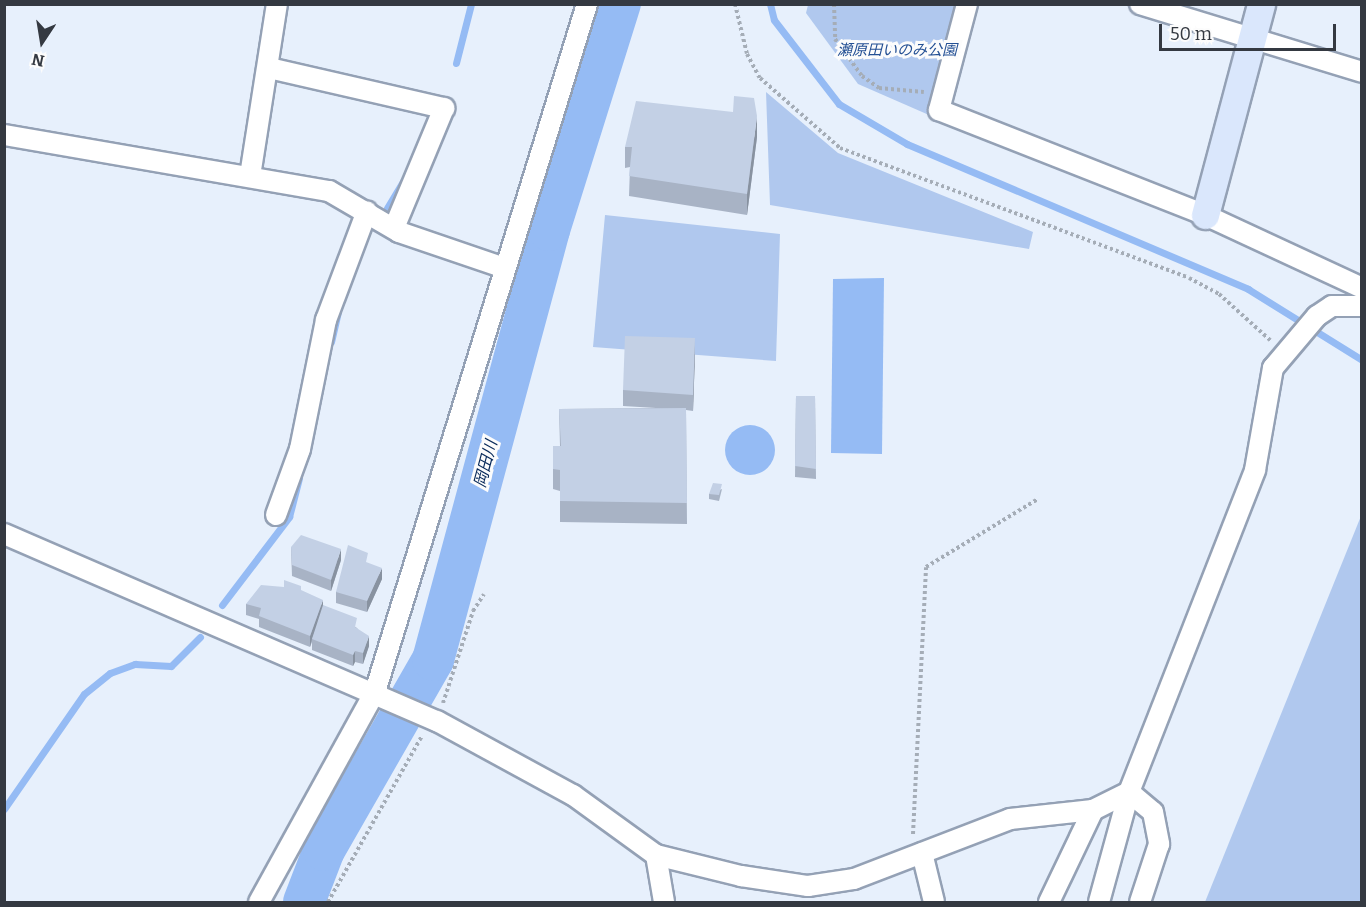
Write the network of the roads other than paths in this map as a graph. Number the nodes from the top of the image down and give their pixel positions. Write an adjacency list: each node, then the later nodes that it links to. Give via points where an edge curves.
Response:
1 (277, 4): 7 (street)
2 (587, 4): 14 (street)
3 (967, 4): 12 (street, via 939,110)
4 (1140, 4): 6 (street)
5 (1261, 4): 6 (street)
6 (1251, 39): 8 (street); 12 (street)
7 (269, 68): 10 (street); 13 (street, via 444,108)
8 (1362, 72)
9 (4, 135): 10 (street)
10 (250, 176): 11 (street, via 329,191)
11 (367, 211): 13 (street); 17 (street, via 326,320 300,449)
12 (1204, 215): 15 (street)
13 (394, 228): 14 (street)
14 (505, 268): 19 (street)
15 (1362, 288)
16 (1362, 306): 20 (street, via 1332,306 1317,316 1290,345 1267,384 1255,470)
17 (276, 515)
18 (4, 534): 19 (street)
19 (380, 695): 23 (street, via 435,720 573,795); 24 (street)
20 (1130, 792): 21 (street); 28 (street); 29 (street, via 1153,812 1159,844)
21 (1093, 810): 22 (street, via 1010,819); 27 (street)
22 (917, 854): 23 (street, via 855,879 808,886); 26 (street)
23 (656, 855): 25 (street)
24 (259, 903)
25 (664, 903)
26 (934, 903)
27 (1048, 903)
28 (1099, 903)
29 (1140, 903)

